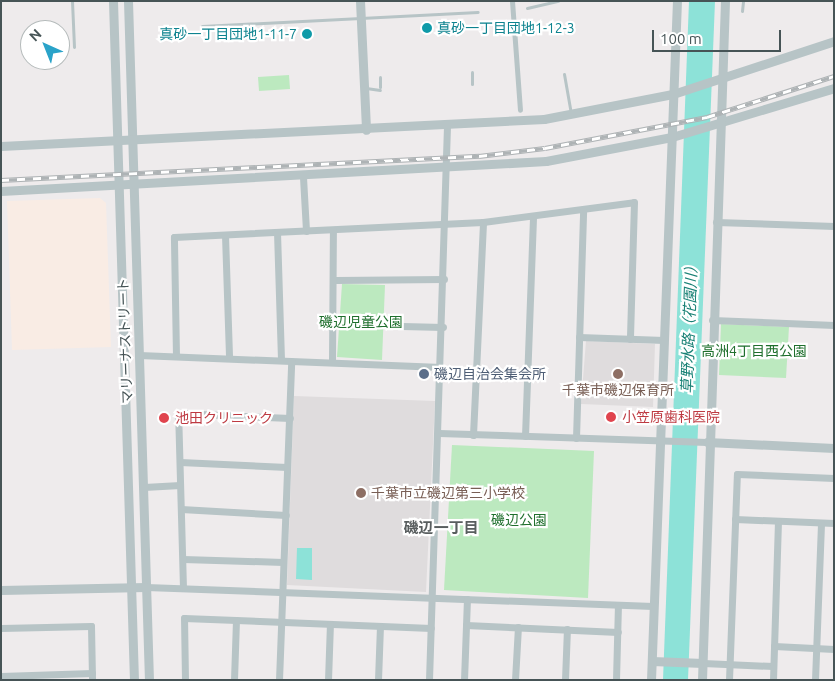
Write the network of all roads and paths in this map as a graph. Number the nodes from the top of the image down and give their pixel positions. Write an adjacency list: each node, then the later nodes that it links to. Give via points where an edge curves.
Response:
1 (72, 1): 16 (lane)
2 (113, 1): 32 (street, マリーナストリート)
3 (128, 1): 31 (street, マリーナストリート)
4 (360, 1): 13 (street)
5 (512, 1): 25 (street)
6 (558, 1): 10 (lane)
7 (677, 1): 24 (street)
8 (725, 1): 20 (street)
9 (743, 1): 11 (lane)
10 (527, 8)
11 (742, 11)
12 (478, 12): 13 (lane)
13 (360, 18): 14 (lane); 22 (street)
14 (202, 26)
15 (834, 41): 20 (street)
16 (74, 47)
17 (472, 72): 21 (lane)
18 (564, 74): 26 (lane)
19 (380, 76): 22 (lane, via 380,88)
20 (722, 80): 24 (street); 27 (street)
21 (472, 84)
22 (364, 88): 29 (street)
23 (834, 88): 27 (street)
24 (674, 94): 26 (street); 30 (street)
25 (520, 110)
26 (571, 115): 28 (street)
27 (720, 124): 30 (street); 42 (street)
28 (447, 127): 29 (street); 34 (street)
29 (366, 130): 31 (street)
30 (672, 137): 34 (street, via 546,161); 57 (street)
31 (132, 141): 32 (street); 37 (street, マリーナストリート)
32 (117, 142): 33 (street); 36 (street, マリーナストリート)
33 (1, 146)
34 (447, 170): 35 (street); 43 (street)
35 (303, 177): 37 (street); 46 (street)
36 (118, 185): 37 (street); 38 (street); 86 (street, マリーナストリート)
37 (134, 185): 58 (street, マリーナストリート)
38 (1, 191)
39 (583, 211): 40 (street); 55 (street); 56 (street, via 634,202)
40 (533, 217): 41 (street); 68 (street)
41 (483, 222): 43 (street); 67 (street)
42 (716, 222): 44 (street); 51 (street)
43 (446, 225): 45 (street); 49 (street)
44 (834, 226)
45 (333, 230): 46 (street); 50 (street)
46 (306, 231): 47 (street)
47 (277, 232): 48 (street); 61 (street)
48 (225, 235): 59 (street, via 174,237); 60 (street)
49 (444, 279): 50 (street); 54 (street)
50 (336, 280): 63 (street)
51 (712, 320): 52 (street); 71 (street)
52 (834, 325)
53 (402, 326): 54 (street)
54 (443, 327): 64 (street)
55 (579, 337): 56 (street); 69 (street)
56 (630, 339): 57 (street)
57 (664, 340): 70 (street)
58 (139, 355): 59 (street); 77 (street, マリーナストリート)
59 (176, 356): 60 (street)
60 (229, 358): 61 (street)
61 (280, 360): 62 (street)
62 (292, 361): 63 (street); 65 (street)
63 (332, 362): 64 (street)
64 (441, 366): 66 (street)
65 (290, 418): 73 (street, via 178,413); 74 (street)
66 (438, 433): 67 (street); 91 (street)
67 (474, 435): 68 (street)
68 (525, 436): 69 (street)
69 (576, 438): 70 (street)
70 (659, 440): 71 (street); 94 (street)
71 (707, 442): 72 (street); 109 (street)
72 (834, 448)
73 (180, 462): 74 (street); 76 (street)
74 (288, 467): 79 (street)
75 (834, 478): 80 (street, via 737,474)
76 (180, 485): 77 (street); 78 (street)
77 (144, 487): 87 (street, マリーナストリート)
78 (181, 509): 79 (street); 84 (street)
79 (286, 514): 85 (street)
80 (735, 520): 81 (street); 110 (street)
81 (778, 521): 82 (street); 105 (street)
82 (821, 523): 83 (street); 106 (street)
83 (834, 523)
84 (182, 558): 85 (street); 88 (street)
85 (283, 562): 90 (street)
86 (131, 586): 87 (street); 89 (street); 114 (street, マリーナストリート)
87 (146, 587): 88 (street); 115 (street, マリーナストリート)
88 (183, 588): 90 (street)
89 (1, 590)
90 (282, 592): 91 (street); 96 (street)
91 (432, 597): 92 (street); 102 (street)
92 (468, 599): 93 (street); 98 (street)
93 (618, 606): 94 (street); 104 (street)
94 (653, 606): 108 (street)
95 (236, 620): 96 (street); 116 (street, via 184,618); 117 (street)
96 (281, 622): 97 (street); 118 (street)
97 (330, 624): 99 (street); 119 (street)
98 (466, 625): 100 (street); 122 (street)
99 (380, 626): 102 (street); 120 (street)
100 (518, 627): 103 (street); 123 (street)
101 (1, 628): 113 (street, via 91,626)
102 (431, 628): 121 (street)
103 (567, 630): 104 (street); 124 (street)
104 (618, 632): 125 (street)
105 (774, 646): 106 (street); 111 (street)
106 (816, 648): 107 (street); 130 (street)
107 (834, 649)
108 (652, 661): 109 (street); 126 (street)
109 (703, 663): 110 (street); 127 (street)
110 (730, 664): 111 (street); 128 (street)
111 (773, 666): 129 (street)
112 (1, 676): 113 (street)
113 (92, 677)
114 (134, 680)
115 (149, 680)
116 (185, 680)
117 (234, 680)
118 (278, 680)
119 (328, 680)
120 (378, 680)
121 (429, 680)
122 (464, 680)
123 (516, 680)
124 (565, 680)
125 (616, 680)
126 (651, 680)
127 (702, 680)
128 (729, 680)
129 (772, 680)
130 (815, 680)

